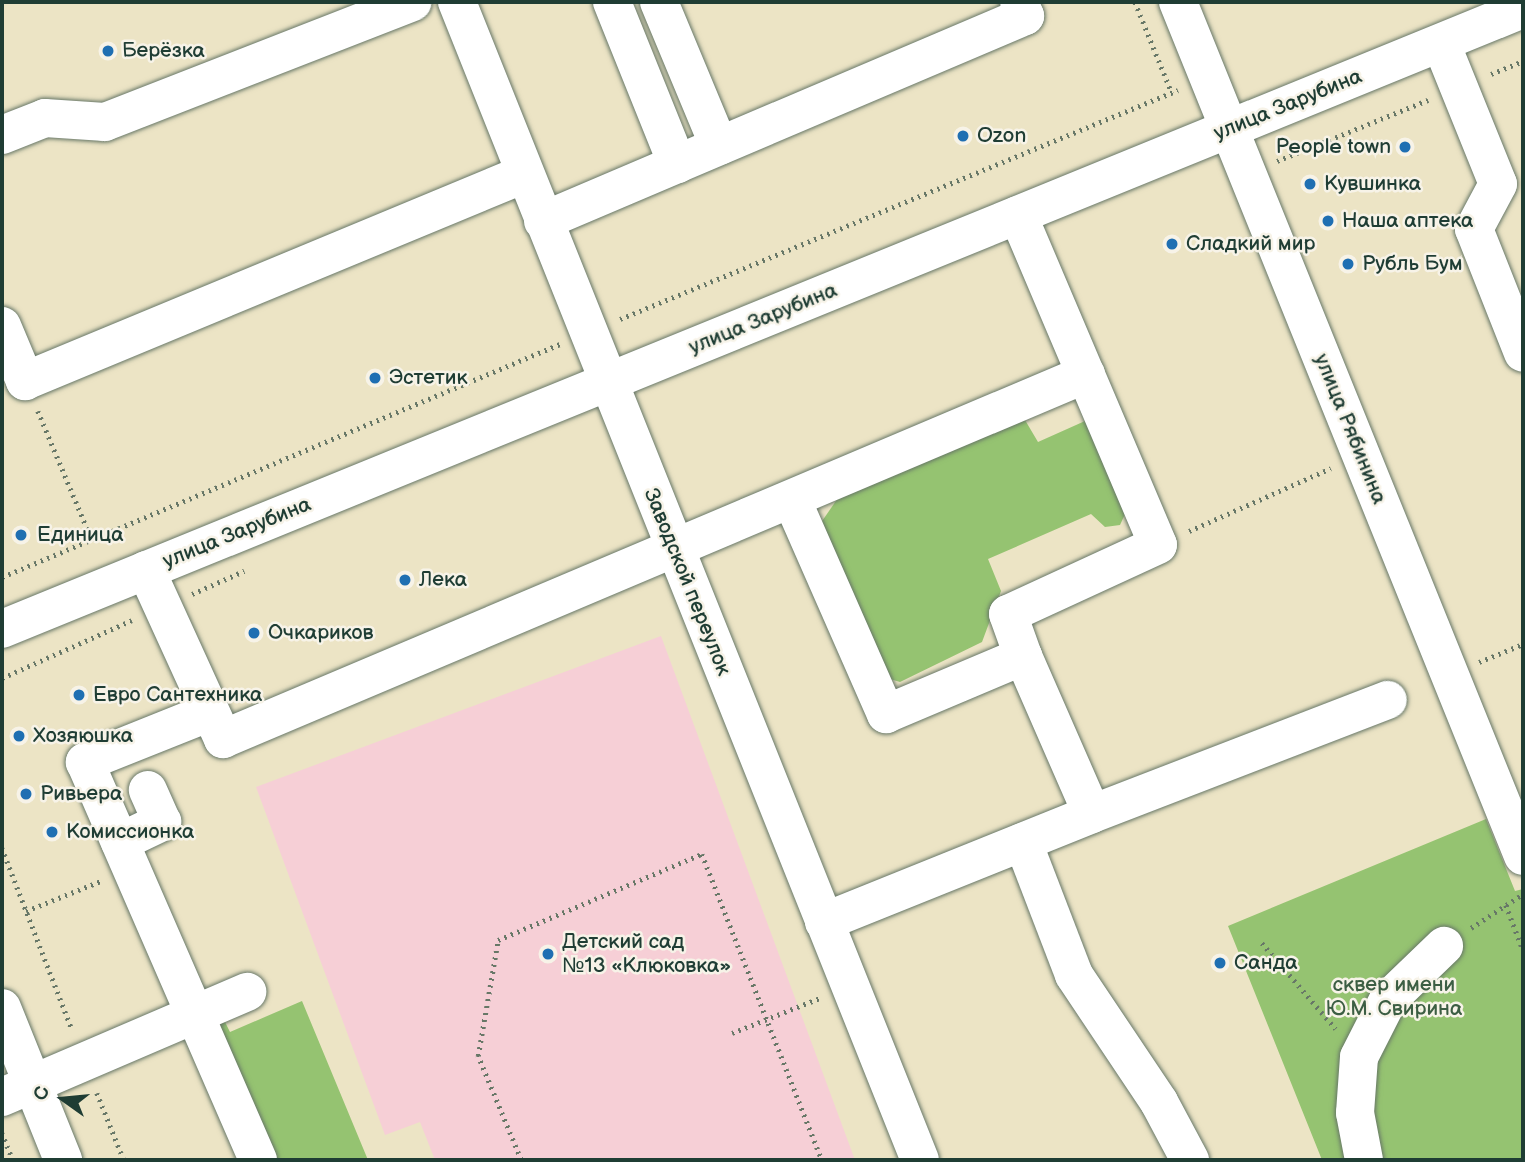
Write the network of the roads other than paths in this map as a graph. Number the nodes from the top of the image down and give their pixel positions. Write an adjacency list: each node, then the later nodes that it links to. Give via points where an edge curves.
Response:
1 (412, 2): 10 (street, via 105,122 45,118)
2 (457, 2): 13 (street, Заводской переулок)
3 (612, 2): 12 (street)
4 (659, 2): 11 (street)
5 (1019, 2): 11 (street, via 1025,16)
6 (1178, 2): 9 (street, улица Рябинина)
7 (1513, 8): 8 (street, улица Зарубина)
8 (1441, 43): 9 (street, улица Зарубина); 14 (street)
9 (1229, 129): 15 (street, улица Зарубина); 32 (street, улица Рябинина)
10 (2, 135)
11 (719, 146): 12 (street)
12 (677, 164): 16 (street)
13 (524, 174): 16 (street, Заводской переулок); 17 (street, via 25,381)
14 (1511, 179): 18 (street, via 1474,229)
15 (1018, 215): 19 (street); 20 (street, улица Зарубина)
16 (543, 220): 20 (street, Заводской переулок)
17 (2, 326)
18 (1523, 352)
19 (1086, 374): 21 (street); 25 (street, via 1158,545 1008,614)
20 (607, 382): 22 (street, Заводской переулок); 23 (street, улица Зарубина)
21 (792, 500): 22 (street); 25 (street, via 886,714)
22 (674, 550): 27 (street, via 223,739); 33 (street, Заводской переулок)
23 (146, 570): 24 (street, улица Зарубина); 27 (street)
24 (2, 629)
25 (1023, 656): 29 (street)
26 (1388, 700): 29 (street)
27 (210, 712): 31 (street, via 85,762)
28 (164, 808): 31 (street)
29 (1092, 814): 30 (street)
30 (1023, 842): 33 (street); 42 (street, via 1074,975 1160,1102)
31 (125, 855): 37 (street)
32 (1523, 856)
33 (824, 922): 41 (street, Заводской переулок)
34 (1444, 946): 43 (street, via 1388,1000 1359,1057 1354,1113)
35 (247, 992): 37 (street)
36 (2, 1008): 38 (street)
37 (195, 1015): 38 (street); 40 (street)
38 (17, 1090): 39 (street)
39 (63, 1160)
40 (258, 1160)
41 (920, 1160)
42 (1190, 1160)
43 (1364, 1160)

